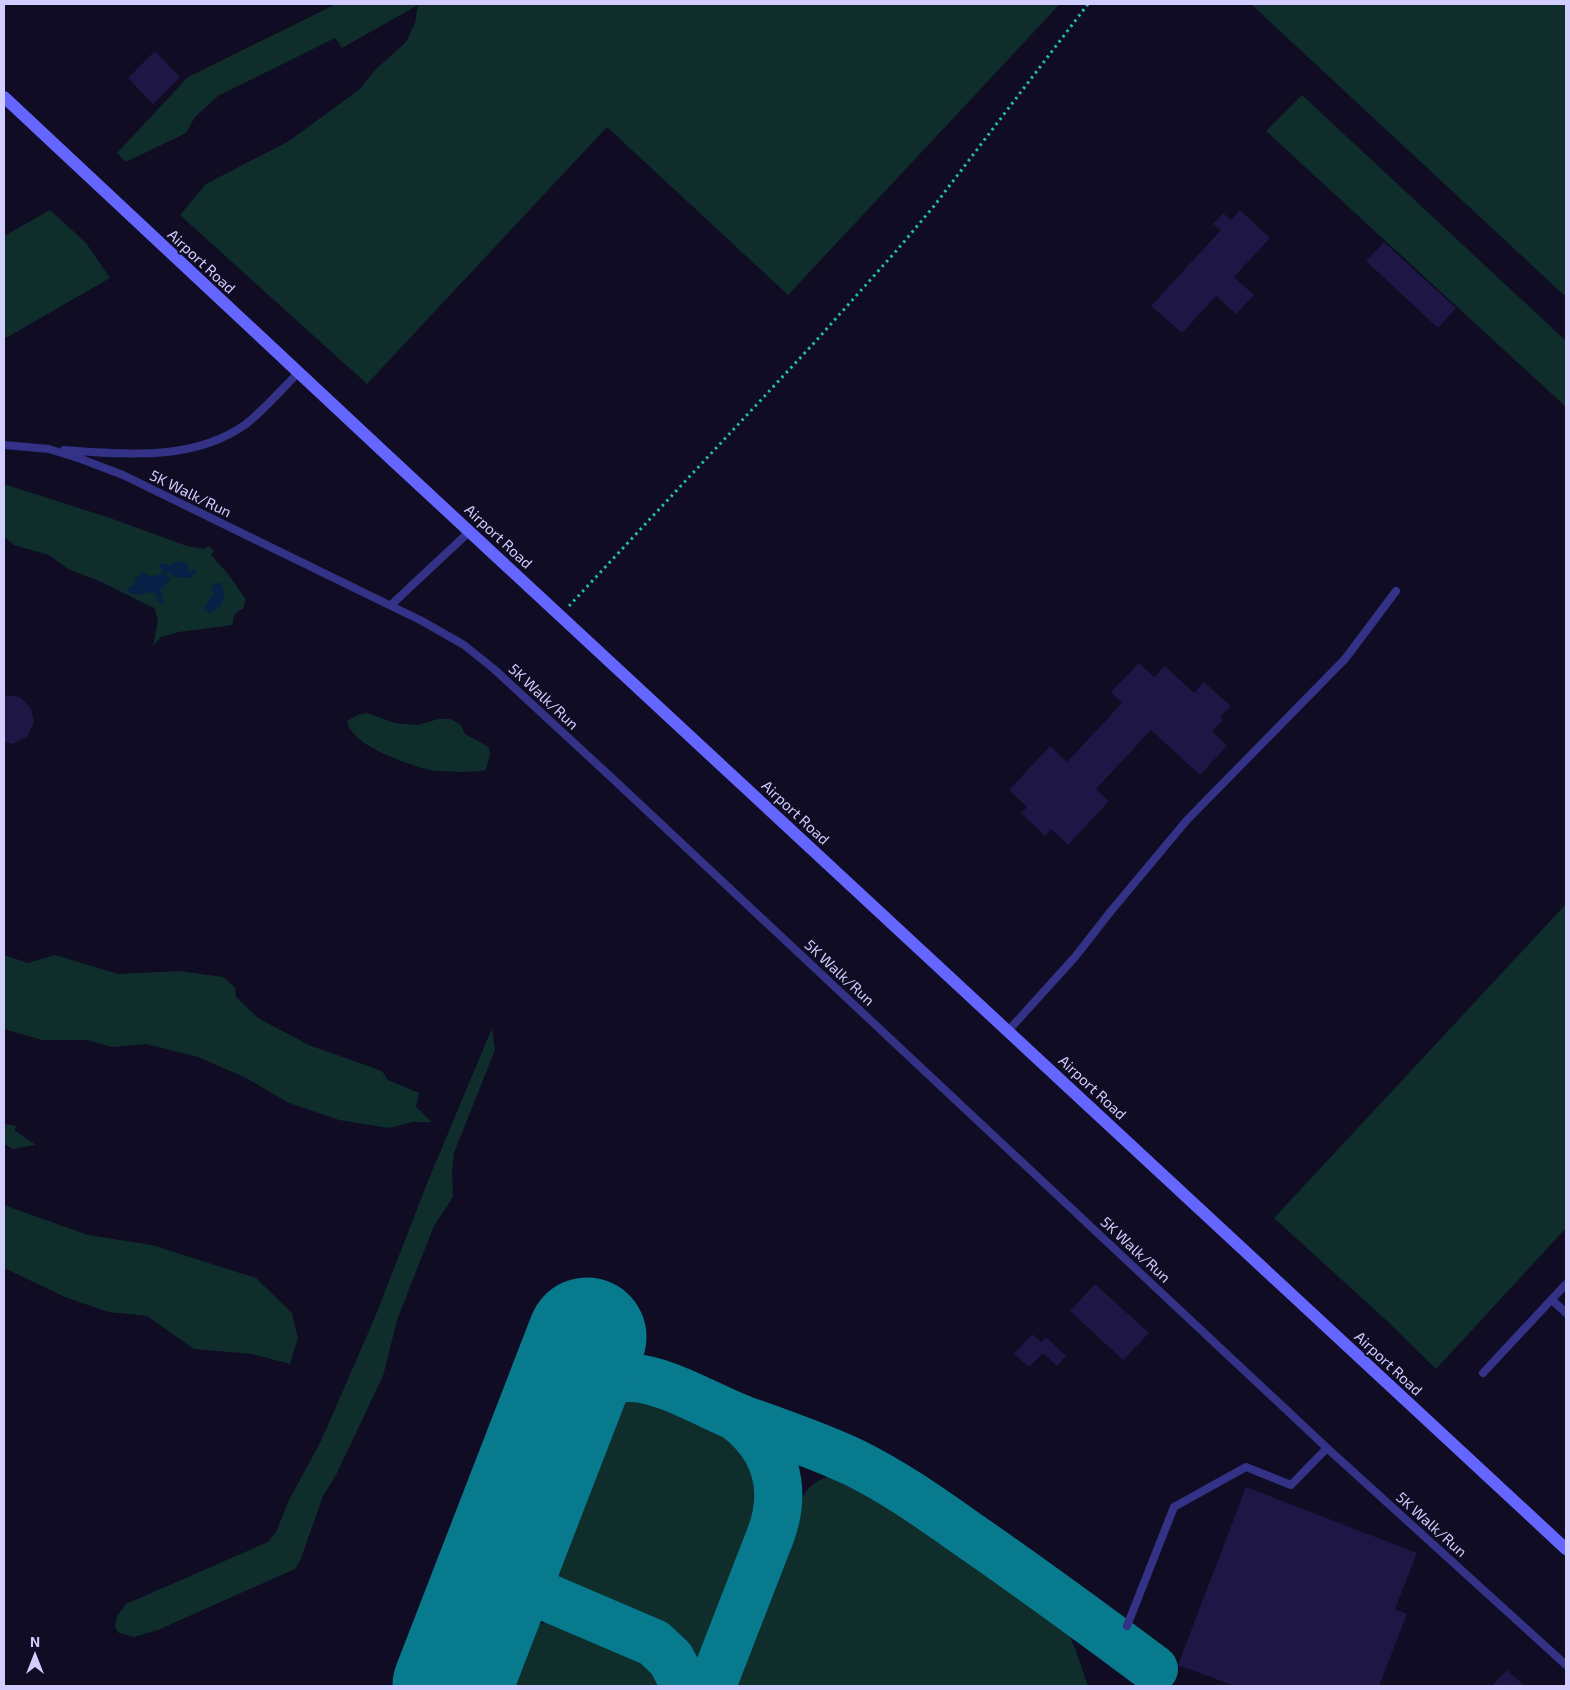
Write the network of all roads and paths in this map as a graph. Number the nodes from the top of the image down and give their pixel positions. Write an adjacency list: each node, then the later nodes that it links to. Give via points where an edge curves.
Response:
1 (1088, 4): 9 (path, via 897,250)
2 (4, 97): 3 (main road, Airport Road)
3 (298, 373): 5 (lane, via 244,424 216,441 198,447 149,454); 6 (main road, Airport Road)
4 (4, 445): 5 (lane, 5K Walk/Run)
5 (49, 449): 8 (lane, 5K Walk/Run, via 123,475)
6 (469, 532): 8 (lane); 9 (main road, Airport Road)
7 (1396, 591): 10 (lane, via 1344,659 1187,820 1075,958)
8 (391, 605): 15 (lane, 5K Walk/Run, via 464,645 494,669)
9 (560, 615): 10 (main road, Airport Road)
10 (1008, 1031): 16 (main road, Airport Road)
11 (1566, 1284): 12 (lane)
12 (1552, 1300): 13 (lane); 14 (lane)
13 (1566, 1313)
14 (1483, 1374)
15 (1327, 1448): 17 (lane, via 1291,1485 1246,1467 1174,1507); 18 (lane, 5K Walk/Run)
16 (1566, 1550)
17 (1128, 1626)
18 (1566, 1665)

